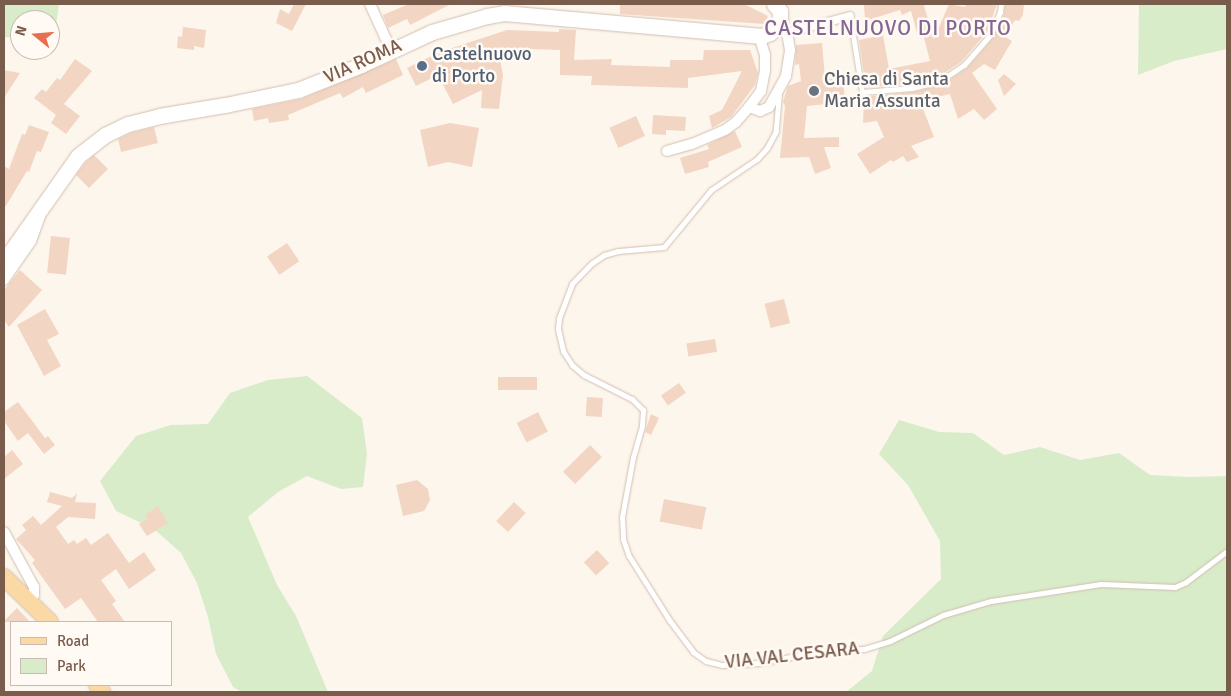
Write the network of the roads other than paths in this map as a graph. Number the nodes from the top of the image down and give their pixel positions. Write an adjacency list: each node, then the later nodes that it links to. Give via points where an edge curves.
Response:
1 (774, 4): 6 (main road, via 780,11)
2 (1001, 4): 5 (lane, via 991,34 964,64 940,81 912,88 862,92)
3 (371, 5): 8 (street)
4 (505, 9): 7 (main road, VIA ROMA); 8 (main road, VIA ROMA, via 452,25)
5 (850, 16): 6 (street)
6 (783, 27): 7 (main road); 9 (street, via 790,62)
7 (759, 35): 10 (street, via 765,55 765,71 760,90)
8 (391, 50): 12 (main road, VIA ROMA, via 298,90 159,116 118,128 95,141 78,156)
9 (780, 90): 10 (street, via 765,109 756,111); 16 (lane, VIA VAL CESARA, via 776,131 757,159 711,190 664,247 618,251 592,263 572,284 559,318 562,351 572,364 584,374 632,399 643,410 622,517 623,539 660,605 693,652 706,661 722,665 758,663 823,651 864,649 890,641 950,612 991,601 1101,584 1175,587)
10 (749, 107): 11 (street, via 724,130)
11 (667, 151)
12 (41, 207): 13 (main road, VIA ROMA); 14 (street, via 34,234)
13 (4, 261)
14 (4, 280)
15 (4, 532): 18 (street, via 34,587 34,595)
16 (1227, 551)
17 (4, 577): 18 (main road)
18 (28, 602): 19 (main road)
19 (49, 621)

